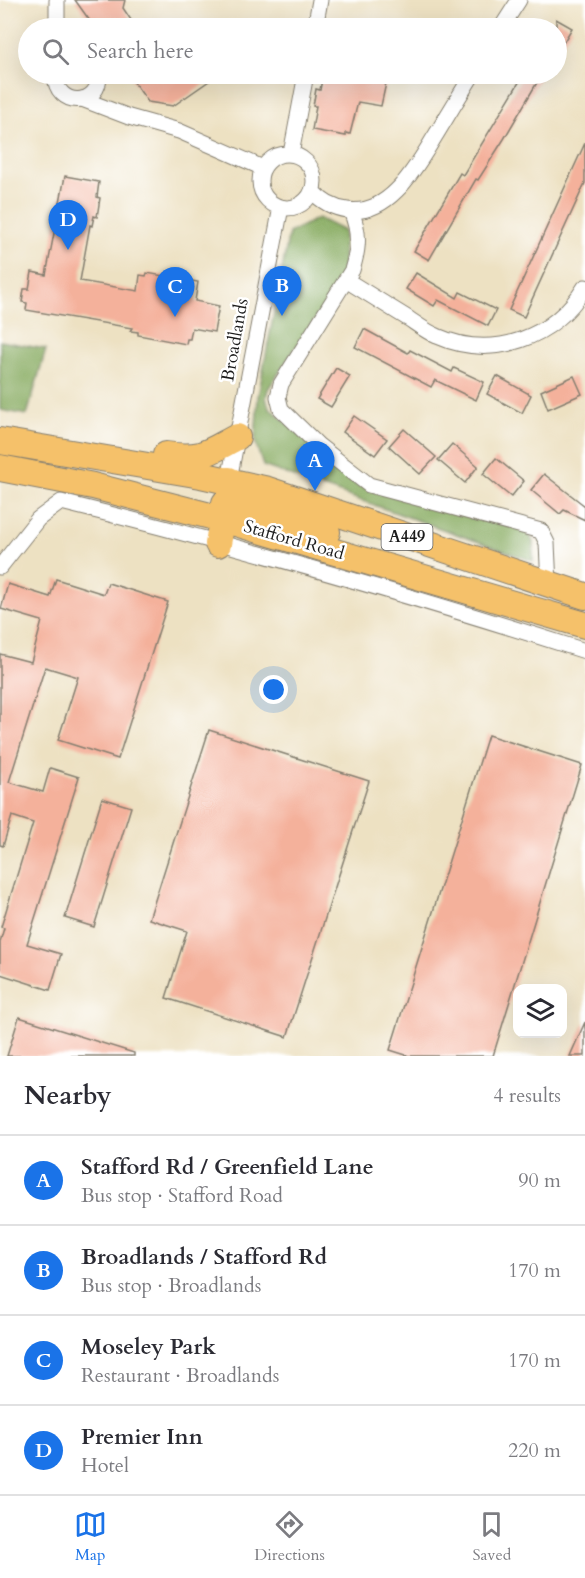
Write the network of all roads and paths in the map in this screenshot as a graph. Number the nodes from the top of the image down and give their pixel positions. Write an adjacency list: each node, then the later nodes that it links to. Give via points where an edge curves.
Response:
1 (57, 0): 4 (street)
2 (320, 0): 5 (street)
3 (519, 0): 6 (street)
4 (57, 18)
5 (317, 18)
6 (507, 18)
7 (56, 84): 12 (street, via 67,98)
8 (96, 84): 12 (street, via 93,93)
9 (102, 84): 13 (street)
10 (304, 84): 14 (street)
11 (467, 84): 18 (street, via 405,182 375,207)
12 (82, 99): 13 (street)
13 (111, 109): 15 (street, via 179,131)
14 (291, 154): 15 (street, via 275,157); 16 (street, via 306,161 310,168)
15 (263, 168): 17 (street, via 263,192)
16 (312, 191): 17 (street, via 302,203); 18 (street, via 320,200)
17 (280, 207): 21 (street, Broadlands)
18 (351, 211): 19 (street, via 358,229 355,259)
19 (346, 280): 20 (street, via 436,336 477,347 508,344 554,324); 30 (street, via 281,384 281,409 319,446 369,485 541,531 547,543)
20 (585, 287)
21 (237, 437): 23 (highway, via 202,456 185,458 136,451); 25 (street, Broadlands)
22 (0, 441): 23 (highway, Stafford Road / A449)
23 (50, 450): 25 (highway, Stafford Road / A449); 26 (highway, via 106,472 208,502)
24 (0, 468): 26 (highway, Stafford Road / A449, via 93,486)
25 (229, 480): 26 (highway); 29 (highway, via 235,495 252,508 358,544); 30 (highway, Stafford Road / A449, via 306,502)
26 (222, 519): 27 (highway); 29 (highway, Stafford Road / A449)
27 (218, 544): 28 (street, via 61,502 38,519); 33 (street, via 397,592)
28 (0, 567)
29 (407, 572): 32 (highway, Stafford Road / A449)
30 (549, 585): 31 (highway, Stafford Road / A449)
31 (585, 596)
32 (585, 626)
33 (585, 651)

